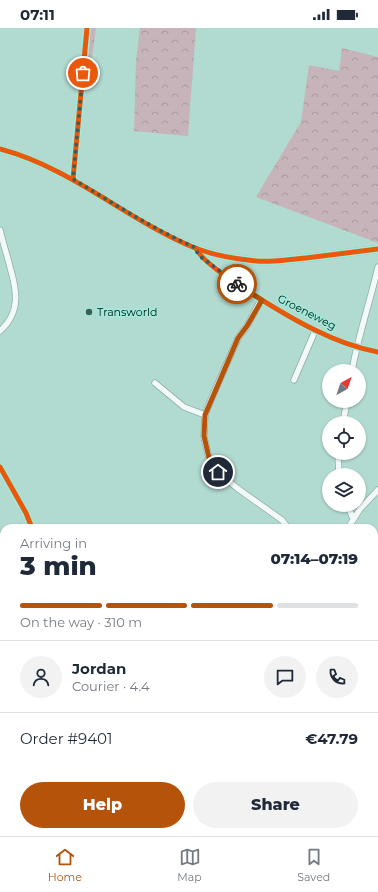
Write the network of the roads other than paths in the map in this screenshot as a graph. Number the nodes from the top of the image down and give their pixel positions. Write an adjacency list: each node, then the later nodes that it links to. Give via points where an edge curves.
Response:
1 (83, 73): 3 (street)
2 (0, 149): 3 (street, via 28,157)
3 (73, 179): 5 (street, via 143,222)
4 (0, 230): 10 (street, via 17,299 12,314)
5 (196, 248): 6 (street, via 249,261 280,261); 8 (street, Groeneweg, via 201,257)
6 (378, 248)
7 (378, 267): 11 (street)
8 (262, 300): 9 (street, Groeneweg); 16 (street, via 238,338)
9 (315, 331): 11 (street, Groeneweg); 14 (street)
10 (0, 332)
11 (356, 347): 12 (street, Groeneweg); 13 (street)
12 (378, 352)
13 (353, 364)
14 (294, 380)
15 (155, 383): 16 (street, via 184,407)
16 (205, 415): 22 (street, via 204,436 209,458 218,472)
17 (0, 468): 21 (street)
18 (378, 490): 20 (street)
19 (350, 512): 20 (street)
20 (353, 518): 23 (street)
21 (30, 524)
22 (285, 524)
23 (350, 524)

